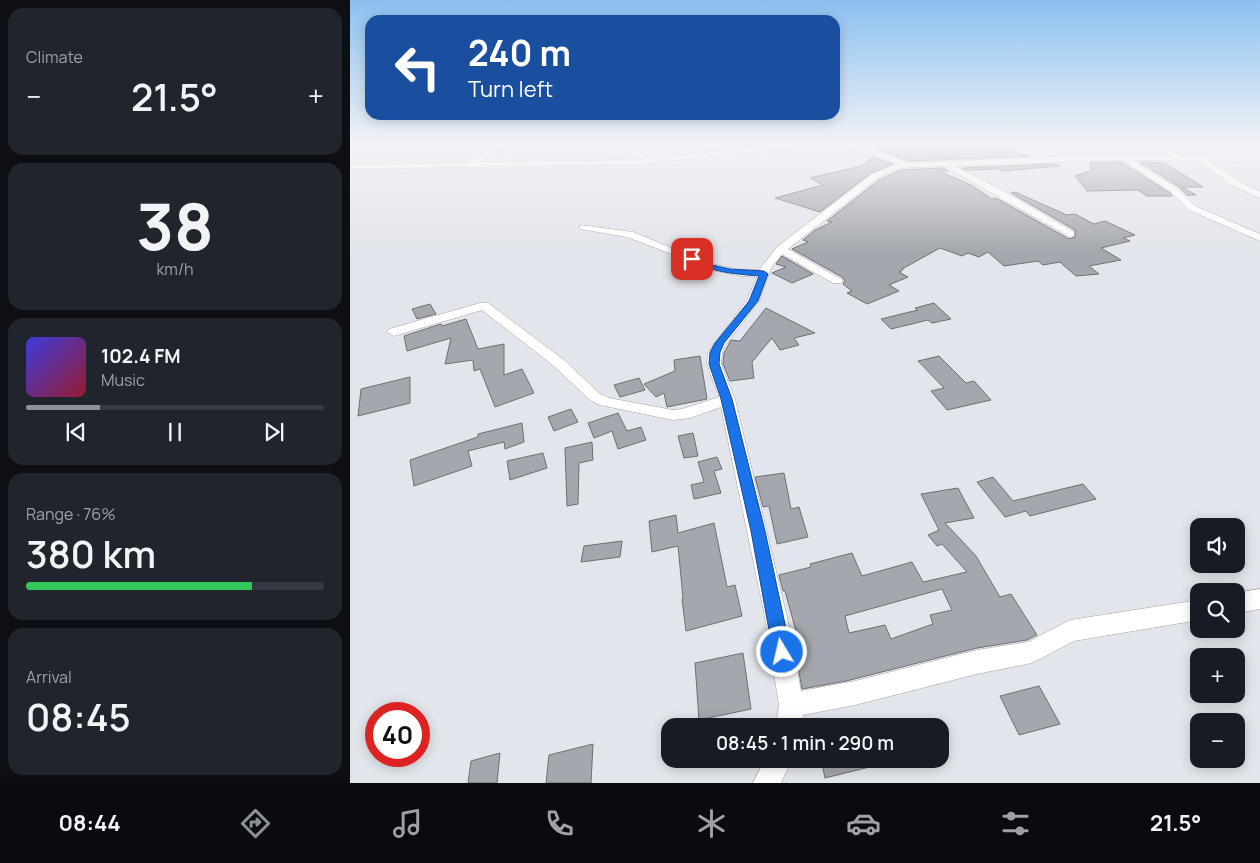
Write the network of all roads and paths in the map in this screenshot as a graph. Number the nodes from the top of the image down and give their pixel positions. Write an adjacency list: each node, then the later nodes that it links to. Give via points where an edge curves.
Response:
1 (870, 180): 9 (street)
2 (975, 180): 7 (street)
3 (1158, 180): 8 (street, via 1192,208)
4 (1230, 180): 5 (street)
5 (1260, 195)
6 (583, 227): 10 (street, via 629,234 711,267)
7 (1070, 234)
8 (1260, 238)
9 (781, 249): 10 (street); 11 (street)
10 (764, 274): 13 (street, via 753,301 715,352 714,364)
11 (838, 281)
12 (394, 332): 13 (street, via 484,306 605,402 673,415)
13 (727, 399): 17 (street, via 776,617)
14 (1260, 599): 15 (street)
15 (1245, 602)
16 (1190, 612): 17 (street, via 1070,632 1016,656 977,662 855,693)
17 (790, 716)
18 (774, 768): 19 (street)
19 (767, 783)

